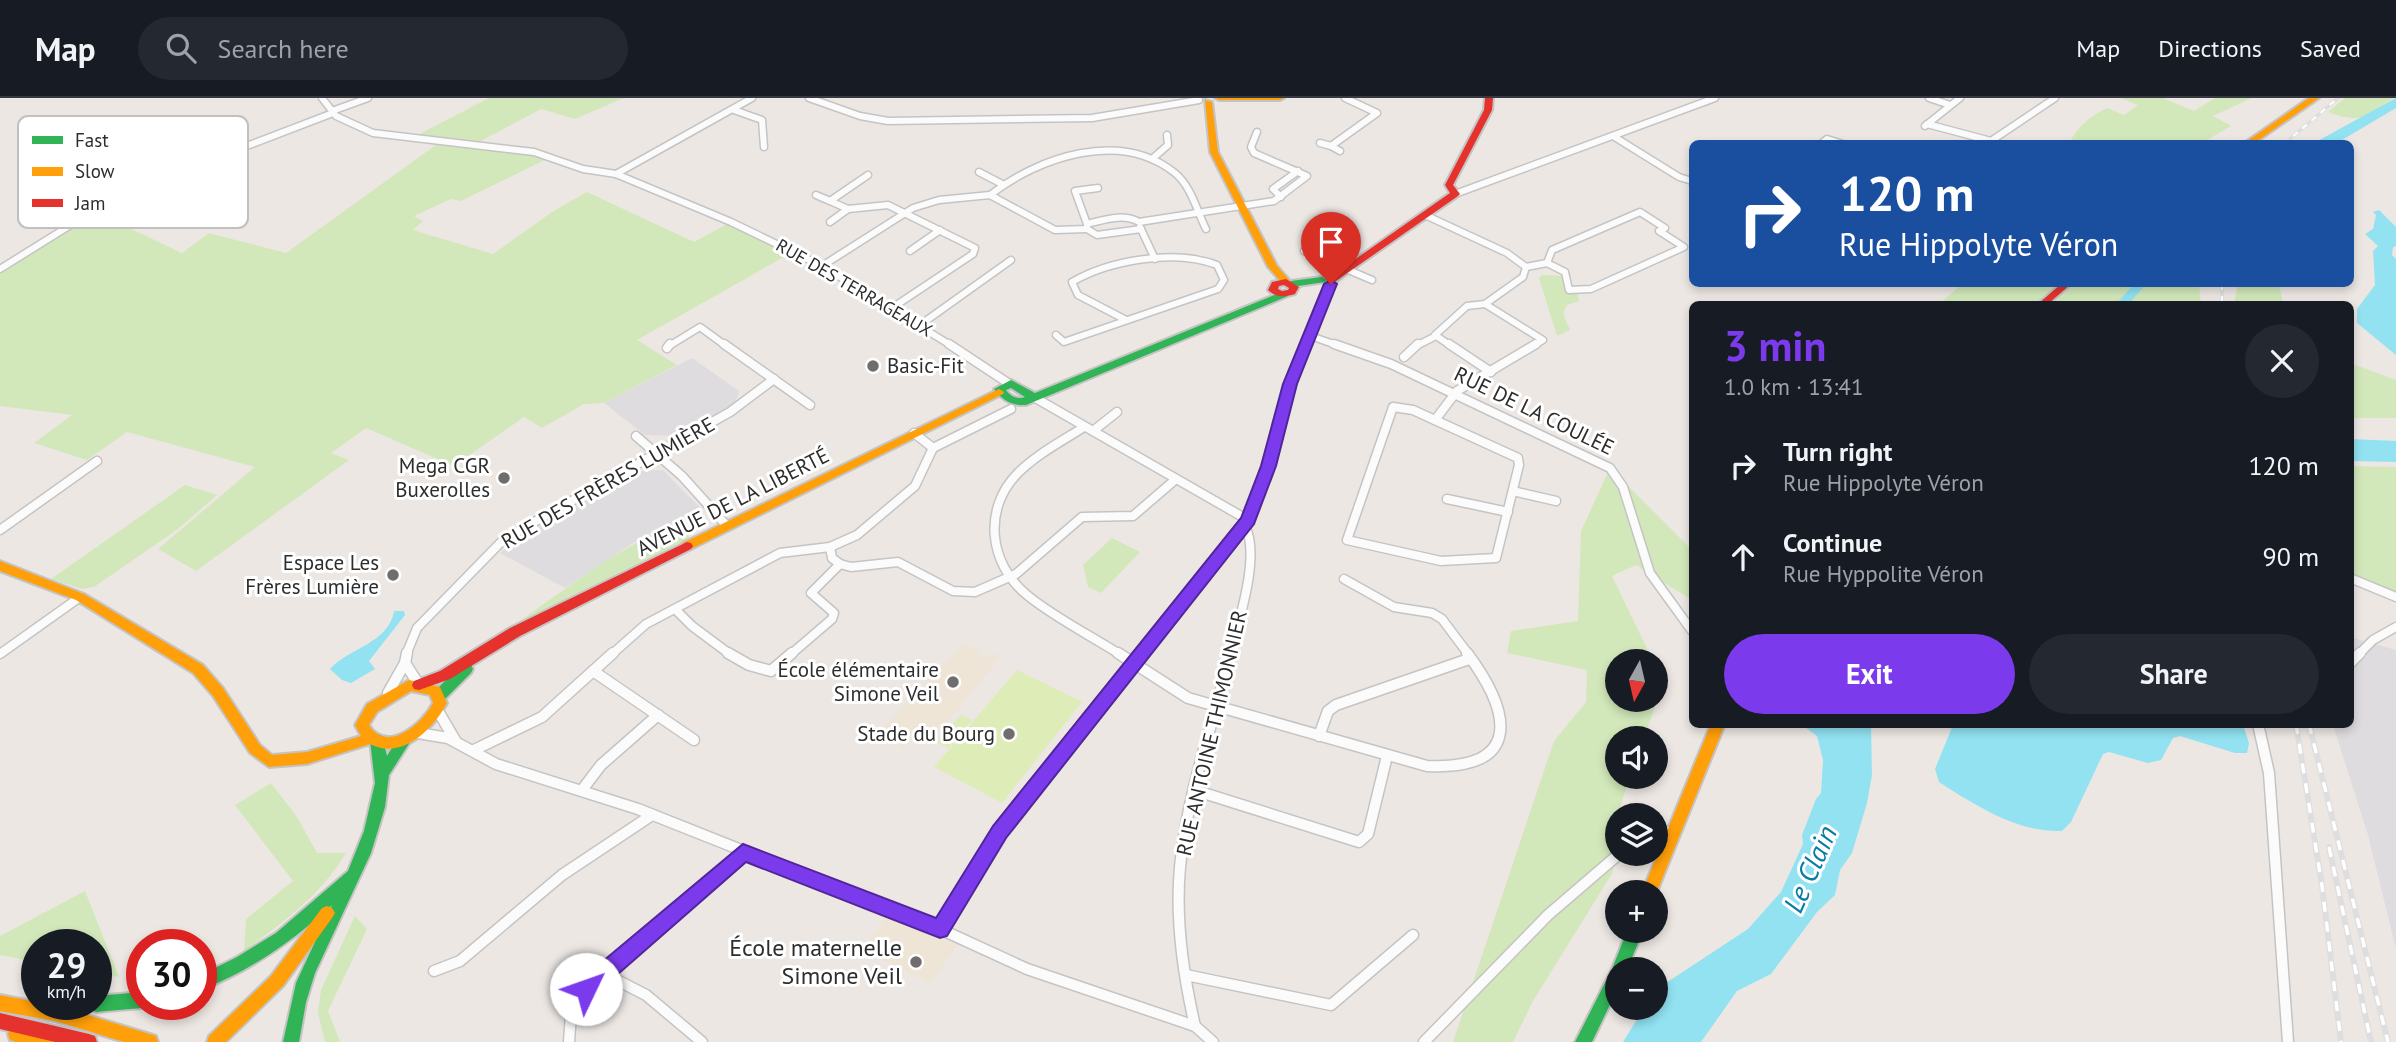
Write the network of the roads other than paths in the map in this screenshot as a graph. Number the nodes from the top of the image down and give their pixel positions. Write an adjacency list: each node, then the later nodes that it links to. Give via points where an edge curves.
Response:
1 (322, 98): 19 (street)
2 (368, 98): 19 (street)
3 (752, 98): 18 (street)
4 (809, 98): 15 (street, via 888,121 1091,118)
5 (1274, 98): 6 (main road); 15 (main road)
6 (1280, 98)
7 (1345, 98): 28 (street, via 1374,110 1377,116)
8 (1489, 98): 39 (main road, via 1488,110 1449,184)
9 (1692, 98): 16 (street)
10 (1715, 98): 16 (street)
11 (1930, 98): 17 (street)
12 (1959, 98): 17 (street)
13 (2054, 98): 24 (street)
14 (2315, 98): 25 (main road)
15 (1208, 99): 44 (main road, via 1214,152)
16 (1703, 103): 22 (street)
17 (1950, 105): 23 (street, via 1926,125)
18 (734, 110): 29 (street, via 763,121); 34 (street)
19 (332, 112): 27 (street); 34 (street, RUE DES TERRAGEAUX, via 373,133 534,152 583,169)
20 (1257, 132): 32 (street, via 1251,148 1254,153)
21 (1167, 135): 31 (street, via 1168,145)
22 (1613, 136): 36 (street); 39 (street)
23 (1987, 140)
24 (1992, 140)
25 (2252, 140)
26 (1320, 143): 28 (street)
27 (248, 145)
28 (1331, 146): 30 (street)
29 (764, 147)
30 (1340, 152)
31 (1152, 159): 37 (street, via 1118,152 1073,154 1033,165); 47 (street, via 1177,174)
32 (1298, 171): 42 (street, via 1273,189); 42 (street, via 1307,177)
33 (979, 172): 37 (street)
34 (616, 174): 60 (street, RUE DES TERRAGEAUX)
35 (868, 175): 43 (street)
36 (1689, 180)
37 (1002, 184): 41 (street)
38 (1098, 188): 50 (street, via 1075,191)
39 (1455, 194): 48 (main road)
40 (816, 195): 43 (street)
41 (990, 195): 46 (street, via 925,202); 50 (street, via 1055,230)
42 (1281, 197): 44 (street)
43 (830, 201): 45 (street)
44 (1241, 207): 47 (street); 66 (main road)
45 (848, 209): 46 (street, via 881,204); 49 (street)
46 (905, 213): 54 (street); 60 (street)
47 (1198, 213): 51 (street); 53 (street)
48 (1425, 215): 61 (street, via 1507,253); 63 (main road)
49 (830, 222)
50 (1087, 226): 51 (street, via 1097,236); 51 (street, via 1126,217 1136,218)
51 (1140, 226): 58 (street)
52 (66, 228): 62 (street)
53 (1206, 229)
54 (940, 230): 55 (street); 70 (street, via 973,245 975,253)
55 (910, 251)
56 (1304, 251): 63 (street)
57 (1011, 260): 72 (street)
58 (1155, 260): 71 (street, via 1088,272 1072,282 1078,295); 71 (street, via 1213,262 1224,284)
59 (1547, 263): 59 (street, via 1552,250 1640,212 1684,247 1588,290 1569,289 1565,272); 61 (street)
60 (822, 266): 70 (street, RUE DES TERRAGEAUX)
61 (1526, 267): 69 (street, via 1523,277)
62 (0, 269)
63 (1346, 269): 64 (street); 65 (main road)
64 (1371, 280)
65 (1326, 282): 66 (main road); 74 (street)
66 (1284, 287): 82 (main road, via 1252,308)
67 (2063, 287): 68 (main road)
68 (2046, 301)
69 (1485, 304): 75 (street, via 1468,306); 78 (street, via 1543,340)
70 (892, 308): 72 (street, RUE DES TERRAGEAUX)
71 (1126, 320): 73 (street, via 1064,342)
72 (920, 325): 80 (street, RUE DES TERRAGEAUX, via 1000,375)
73 (1056, 335)
74 (1308, 335): 81 (street, RUE DE LA COULÉE, via 1391,364); 99 (street)
75 (1436, 336): 77 (street, via 1420,342); 78 (street)
76 (667, 348): 79 (street, via 700,327)
77 (1404, 357)
78 (1491, 372): 81 (street)
79 (774, 379): 83 (street); 92 (street, RUE DES FRÈRES LUMIÈRE, via 735,409)
80 (1003, 387): 82 (main road, via 1015,384); 89 (main road, AVENUE DE LA LIBERTÉ)
81 (1454, 393): 86 (street); 111 (street, RUE DE LA COULÉE, via 1602,462 1618,476 1648,568)
82 (1032, 396): 87 (street)
83 (810, 405)
84 (1010, 409): 91 (street)
85 (1117, 412): 88 (street)
86 (1436, 421): 95 (street, via 1518,458); 98 (street, via 1393,407 1347,540 1441,561 1491,559 1498,556)
87 (1084, 426): 88 (street); 105 (street, via 1020,472 1000,500 993,545)
88 (1093, 431): 94 (street)
89 (914, 433): 91 (street); 100 (main road, AVENUE DE LA LIBERTÉ)
90 (636, 436): 92 (street)
91 (933, 448): 102 (street, via 915,486 857,535)
92 (657, 454): 100 (street); 117 (street, RUE DES FRÈRES LUMIÈRE, via 504,540 417,628)
93 (97, 461): 101 (street)
94 (1176, 479): 99 (street); 105 (street, via 1133,516 1082,517)
95 (1513, 491): 97 (street); 98 (street)
96 (1447, 499): 98 (street)
97 (1556, 501)
98 (1508, 512)
99 (1246, 523): 118 (street); 123 (street, RUE ANTOINE THIMONNIER, via 1251,536 1250,562)
100 (727, 526): 113 (main road, AVENUE DE LA LIBERTÉ)
101 (0, 530)
102 (830, 547): 103 (street, via 832,558); 110 (street, via 780,553)
103 (840, 564): 105 (street, via 898,562 959,593 975,592); 110 (street, via 811,593 831,608 832,619 771,671 760,671 733,655 689,626)
104 (0, 566): 108 (main road)
105 (1010, 578): 118 (street, via 1027,595)
106 (1343, 579): 115 (street, via 1394,607 1440,617)
107 (2354, 580): 109 (street)
108 (80, 597): 114 (street); 136 (main road, via 198,669 262,757 285,763)
109 (2396, 597)
110 (675, 609): 119 (street, via 638,629)
111 (1689, 627)
112 (2396, 627): 116 (street, via 2373,640)
113 (487, 650): 120 (main road, AVENUE DE LA LIBERTÉ); 122 (main road, AVENUE DE LA LIBERTÉ)
114 (0, 654)
115 (1469, 659): 130 (street, via 1336,705 1328,711); 137 (street, via 1500,711 1498,737 1489,752 1467,765 1442,768)
116 (2354, 659)
117 (405, 663): 120 (street); 121 (street, RUE DES FRÈRES LUMIÈRE)
118 (1135, 664): 123 (street, via 1178,693); 148 (street, via 1000,832)
119 (593, 671): 125 (street); 135 (street, via 542,717)
120 (419, 685): 121 (main road); 122 (main road)
121 (388, 693): 126 (main road, via 372,706)
122 (439, 696): 124 (main road)
123 (1217, 706): 130 (street); 140 (street, RUE ANTOINE THIMONNIER)
124 (438, 711): 129 (main road); 134 (street)
125 (658, 715): 133 (street); 139 (street, via 608,758)
126 (365, 721): 131 (main road, via 368,734); 136 (main road)
127 (1716, 728): 143 (main road)
128 (2259, 728): 171 (street, via 2269,773)
129 (418, 733): 132 (main road); 134 (street)
130 (1319, 736): 137 (street)
131 (375, 739): 132 (main road); 136 (main road); 138 (main road, via 381,755)
132 (405, 739): 138 (main road)
133 (694, 740)
134 (457, 743): 135 (street)
135 (474, 750): 139 (street, via 496,764)
136 (318, 752)
137 (1387, 756): 140 (street, via 1368,834 1359,842)
138 (380, 778): 146 (main road, via 377,812)
139 (582, 790): 141 (street)
140 (1194, 790): 152 (street, RUE ANTOINE THIMONNIER, via 1180,883)
141 (652, 814): 144 (street); 150 (street, via 562,875 460,961)
142 (1668, 832): 143 (street)
143 (1672, 832): 147 (main road)
144 (743, 853): 148 (street); 151 (street)
145 (1605, 866): 169 (street, via 1548,915)
146 (354, 873): 153 (main road, via 293,933 249,962); 164 (main road, via 277,981); 165 (main road, via 311,961 298,996)
147 (1654, 880)
148 (940, 929): 159 (street, via 1027,969)
149 (1413, 935): 152 (street, via 1331,1005)
150 (434, 971)
151 (603, 973): 166 (street, via 574,1006); 167 (street, via 646,995)
152 (1186, 975): 159 (street, RUE ANTOINE THIMONNIER)
153 (217, 976)
154 (0, 995): 155 (main road)
155 (21, 997)
156 (1605, 998): 170 (main road)
157 (0, 1003): 163 (main road, via 55,1013)
158 (0, 1021): 162 (main road)
159 (1195, 1026): 168 (street)
160 (0, 1031): 161 (main road)
161 (45, 1042)
162 (89, 1042)
163 (150, 1042)
164 (215, 1042)
165 (291, 1042)
166 (569, 1042)
167 (702, 1042)
168 (1213, 1042)
169 (1424, 1042)
170 (1583, 1042)
171 (2288, 1042)

